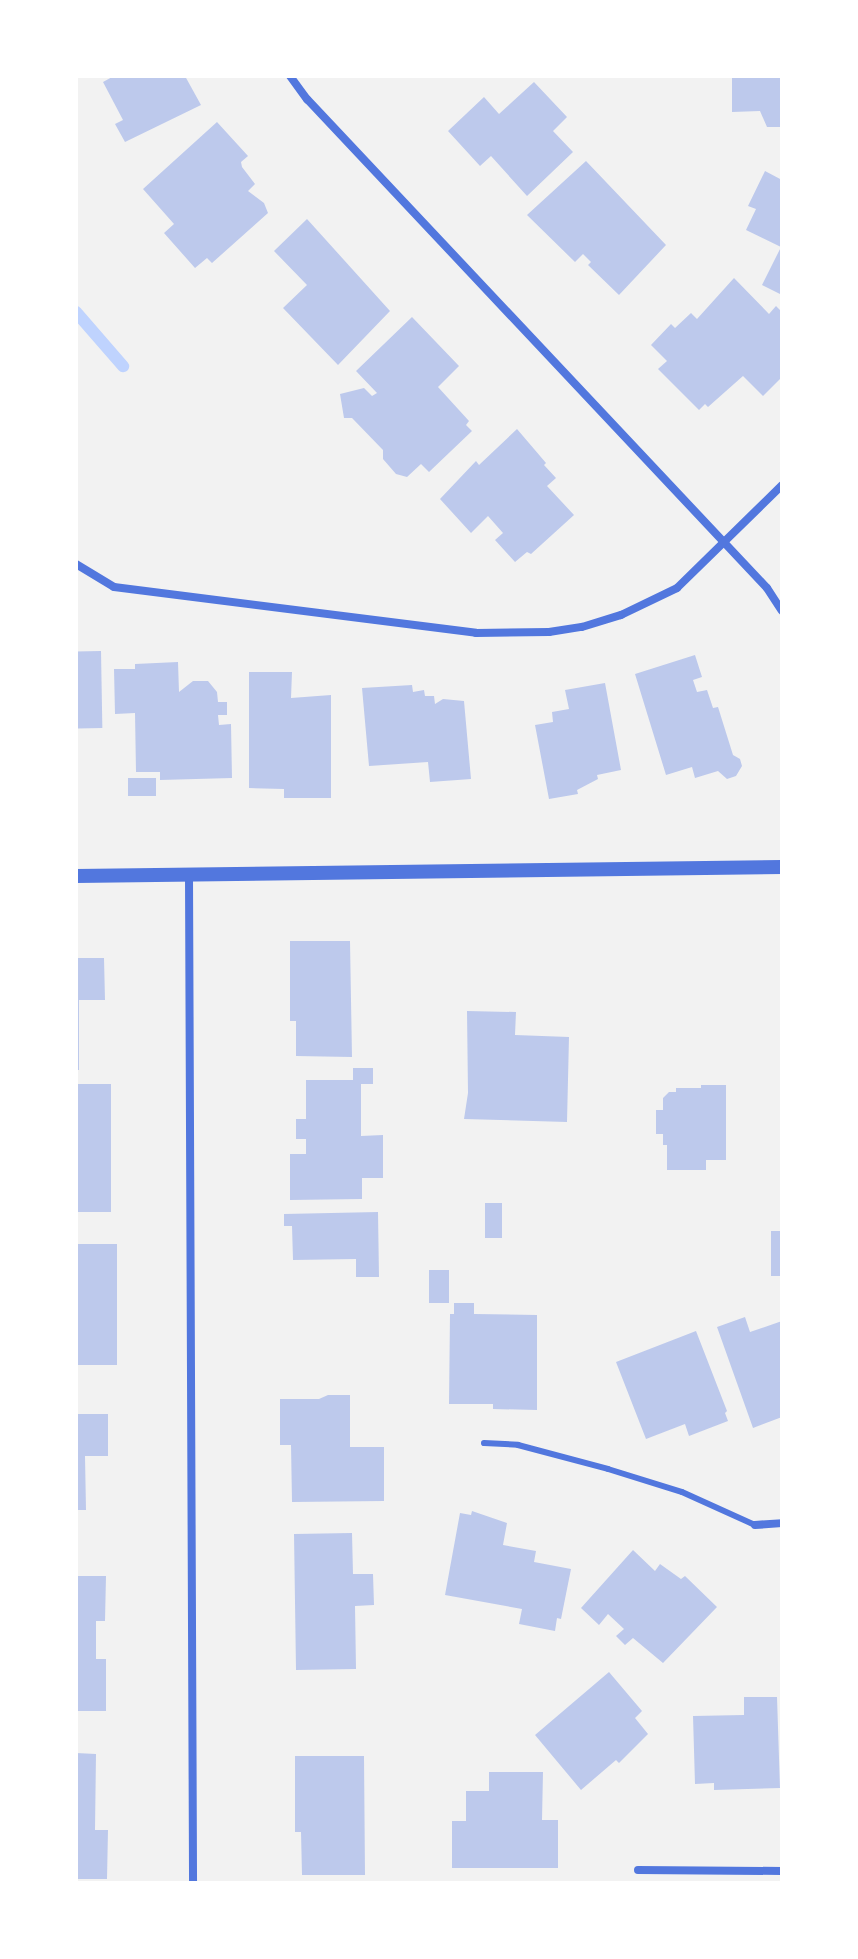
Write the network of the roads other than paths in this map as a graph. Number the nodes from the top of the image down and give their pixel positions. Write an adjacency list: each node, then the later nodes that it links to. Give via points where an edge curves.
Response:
1 (290, 76): 3 (street)
2 (782, 485): 3 (street)
3 (725, 544): 4 (street, via 677,588 648,604 582,627 513,635 114,587); 5 (street)
4 (76, 564)
5 (782, 611)
6 (782, 867): 8 (street)
7 (76, 876): 8 (street)
8 (189, 876): 14 (street)
9 (484, 1443): 11 (lane, via 518,1445 608,1469 682,1492)
10 (782, 1523): 11 (street)
11 (755, 1525)
12 (638, 1870): 13 (street)
13 (782, 1871)
14 (193, 1883)

